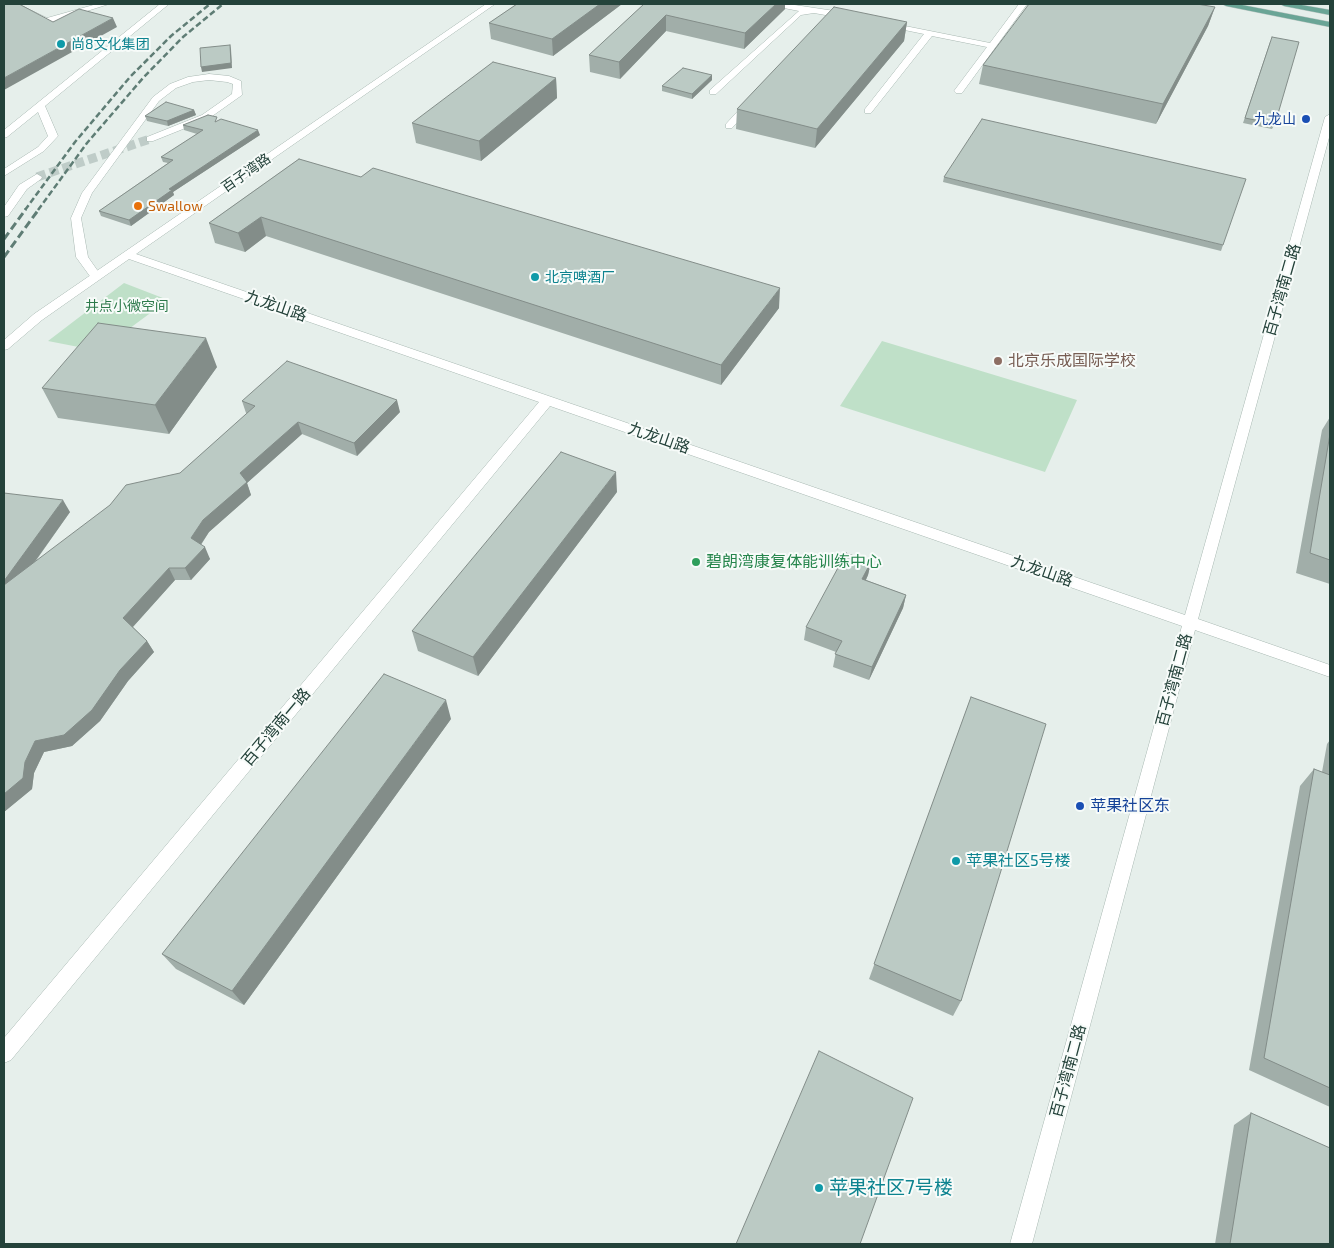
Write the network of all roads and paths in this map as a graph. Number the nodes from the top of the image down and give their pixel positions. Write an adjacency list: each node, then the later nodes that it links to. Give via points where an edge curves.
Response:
1 (12, 4): 2 (street, via 46,21)
2 (105, 4)
3 (165, 4): 21 (street)
4 (491, 4): 30 (street, 百子湾路)
5 (774, 4): 10 (street)
6 (835, 4): 10 (street)
7 (1022, 4): 17 (street)
8 (1226, 4): 15 (main road)
9 (1284, 4): 11 (main road)
10 (828, 11): 12 (street); 14 (street); 19 (street, via 799,13)
11 (1330, 13)
12 (856, 17)
13 (874, 21): 16 (street)
14 (821, 24)
15 (1330, 24)
16 (930, 33): 17 (street); 22 (street)
17 (992, 46): 18 (street)
18 (959, 90)
19 (713, 92)
20 (755, 96): 24 (street)
21 (40, 106): 25 (street); 27 (street, via 53,136 41,149)
22 (868, 111)
23 (1330, 117): 34 (street, 百子湾南二路)
24 (729, 126)
25 (4, 135)
26 (150, 139): 31 (street, via 205,117 237,94 238,84 229,79 191,79 173,86 156,99 87,193 76,218 82,257)
27 (4, 173)
28 (38, 177): 29 (street, via 23,187)
29 (5, 210)
30 (128, 255): 31 (street, 百子湾路); 33 (street, 九龙山路)
31 (96, 276): 32 (street, 百子湾路)
32 (4, 346)
33 (548, 400): 34 (street, 九龙山路); 36 (street, 百子湾南一路)
34 (1190, 622): 35 (street, 九龙山路); 37 (street, 百子湾南二路)
35 (1330, 671)
36 (4, 1054)
37 (1021, 1244)

